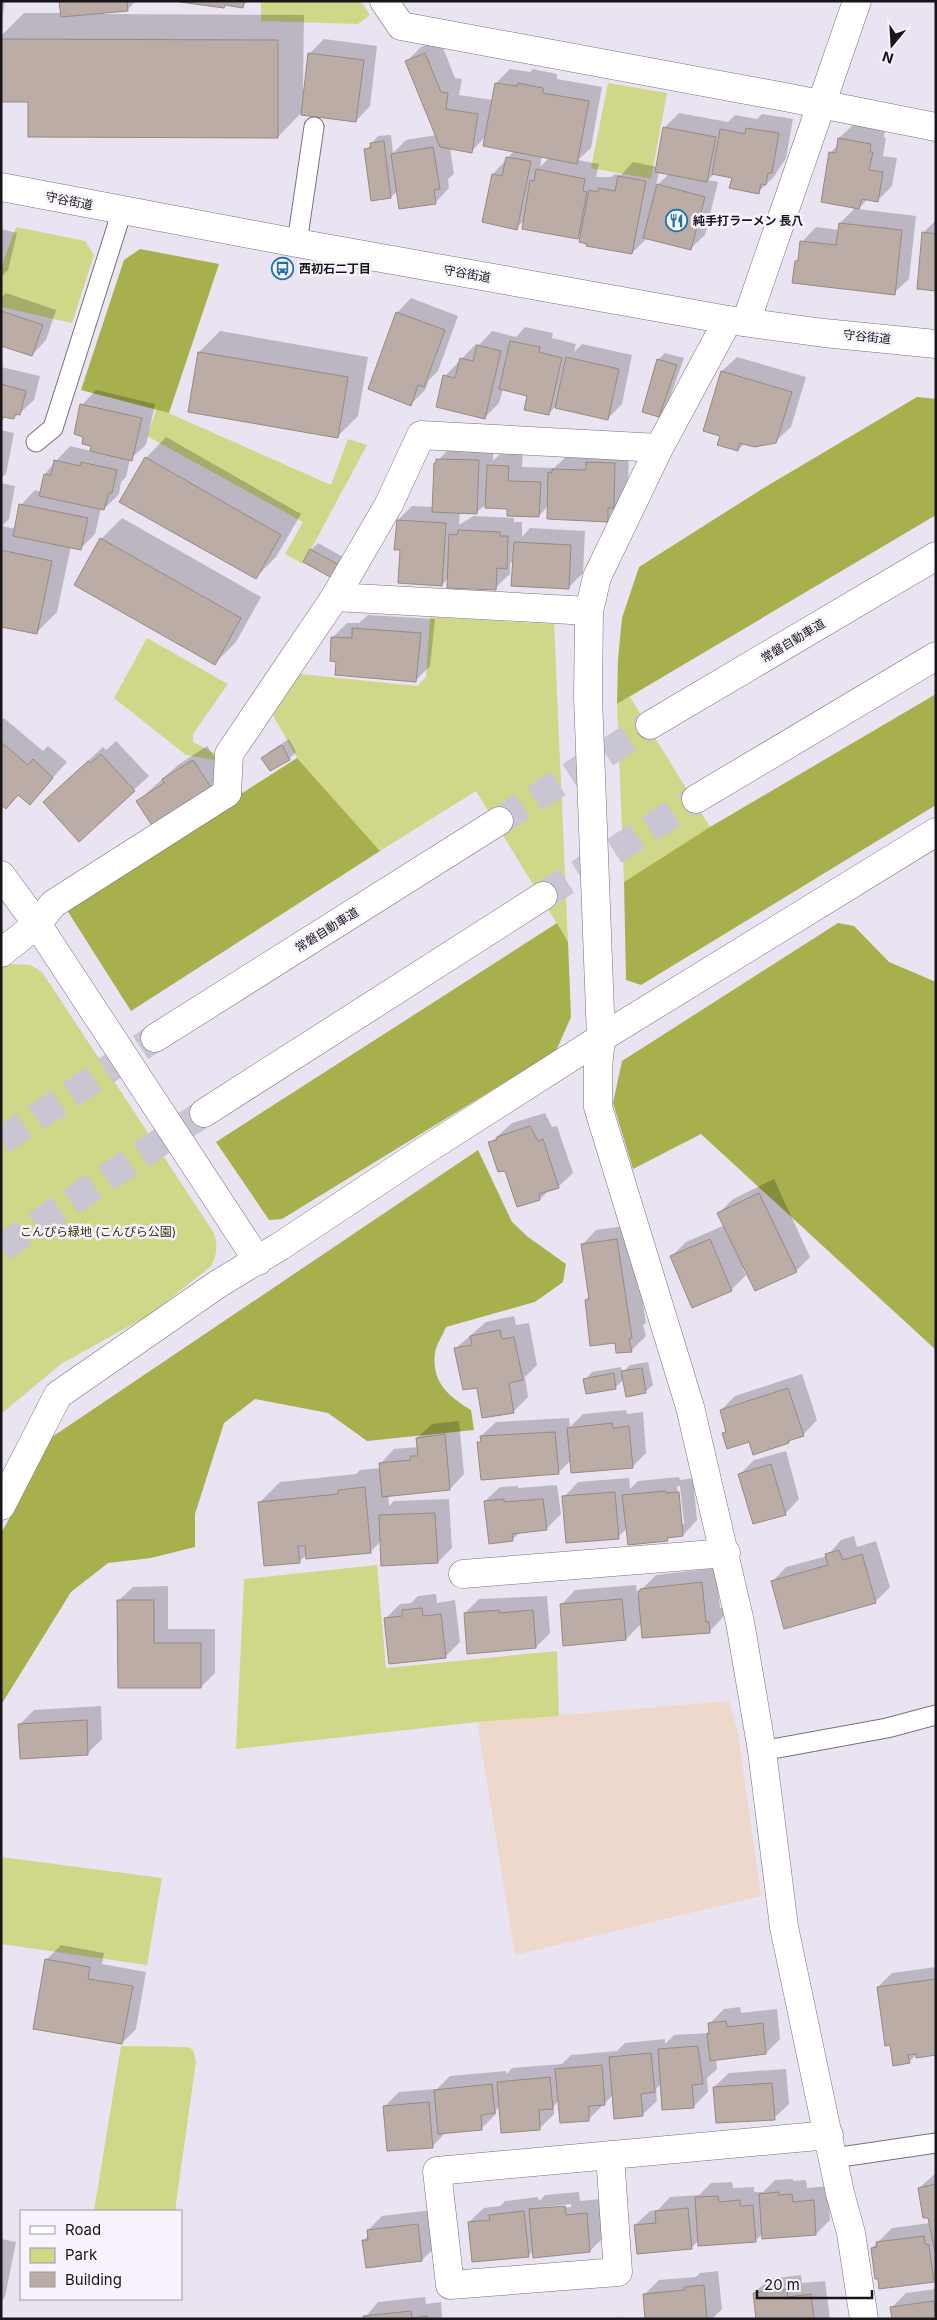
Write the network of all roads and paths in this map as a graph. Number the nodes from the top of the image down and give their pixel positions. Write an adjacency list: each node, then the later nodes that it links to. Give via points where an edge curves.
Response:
1 (384, 1): 3 (main road, via 401,26)
2 (857, 1): 3 (main road)
3 (822, 104): 5 (main road); 9 (main road)
4 (314, 127): 8 (lane)
5 (936, 128)
6 (1, 187): 7 (main road, 守谷街道)
7 (122, 211): 8 (main road, 守谷街道); 11 (lane, via 53,428)
8 (298, 243): 9 (main road, 守谷街道)
9 (737, 321): 10 (main road, 守谷街道); 12 (main road)
10 (936, 344)
11 (36, 442)
12 (659, 448): 14 (main road, via 421,435 389,504); 15 (main road, via 597,577)
13 (936, 556): 17 (main road, 常磐自動車道)
14 (335, 597): 15 (main road); 23 (main road, via 229,754 227,793 53,904)
15 (589, 611): 26 (main road, via 588,697)
16 (936, 656): 18 (main road)
17 (650, 725)
18 (696, 799)
19 (499, 821): 25 (main road, 常磐自動車道)
20 (936, 832): 26 (main road)
21 (1, 875): 23 (main road)
22 (543, 896): 27 (main road)
23 (37, 924): 24 (main road); 28 (main road)
24 (1, 954)
25 (155, 1038)
26 (601, 1038): 28 (main road); 30 (main road, via 598,1107 690,1407 696,1442)
27 (204, 1113)
28 (258, 1260): 29 (main road, via 58,1395)
29 (1, 1506)
30 (726, 1553): 31 (main road); 33 (main road)
31 (463, 1574)
32 (936, 1715): 33 (lane, via 887,1728)
33 (762, 1751): 35 (main road, via 784,1927)
34 (936, 2144): 35 (lane)
35 (831, 2147): 36 (main road); 37 (main road, via 851,2233)
36 (610, 2155): 36 (main road, via 437,2171 450,2284 618,2272)
37 (864, 2319)

